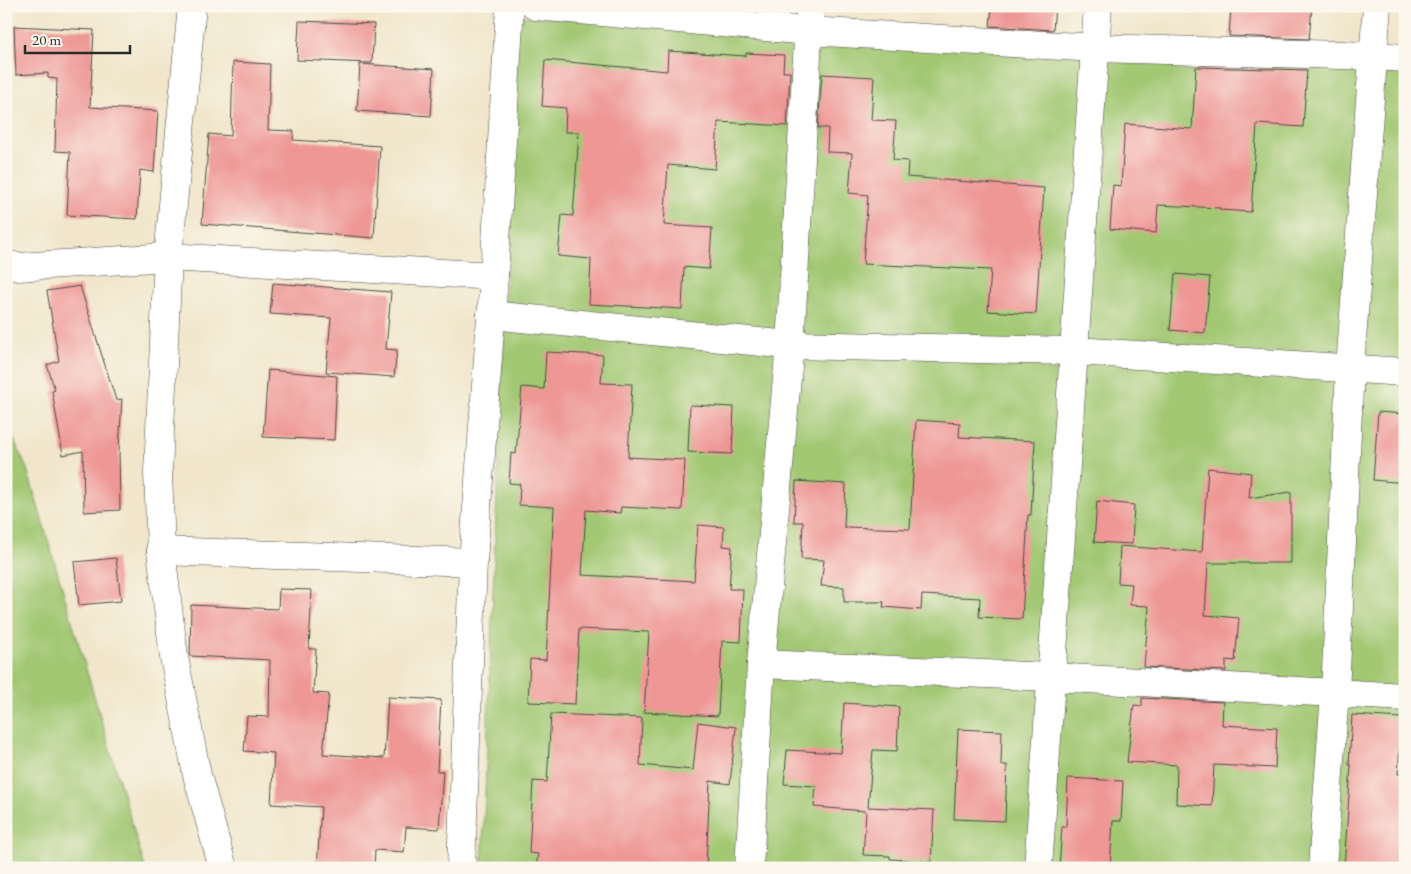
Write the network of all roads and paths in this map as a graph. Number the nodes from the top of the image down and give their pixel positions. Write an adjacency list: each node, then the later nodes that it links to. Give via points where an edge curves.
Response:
1 (192, 6): 10 (street)
2 (510, 6): 12 (street)
3 (536, 6): 6 (street)
4 (1098, 6): 7 (street)
5 (1377, 6): 8 (street)
6 (809, 19): 7 (street); 14 (street)
7 (1096, 48): 8 (street); 15 (street)
8 (1374, 56): 9 (street); 16 (street)
9 (1405, 58)
10 (168, 257): 11 (street, via 18,267); 12 (street); 18 (street, via 158,472)
11 (6, 264)
12 (494, 276): 13 (street)
13 (491, 315): 14 (street); 19 (street)
14 (790, 345): 15 (street); 20 (street)
15 (1075, 351): 16 (street); 21 (street)
16 (1350, 368): 17 (street); 22 (street)
17 (1405, 372)
18 (161, 551): 19 (street); 24 (street, via 174,657 197,775)
19 (473, 562): 25 (street)
20 (761, 664): 21 (street); 26 (street)
21 (1051, 677): 22 (street); 27 (street)
22 (1335, 693): 23 (street); 28 (street)
23 (1405, 697)
24 (223, 868)
25 (461, 868)
26 (749, 868)
27 (1038, 868)
28 (1322, 868)

